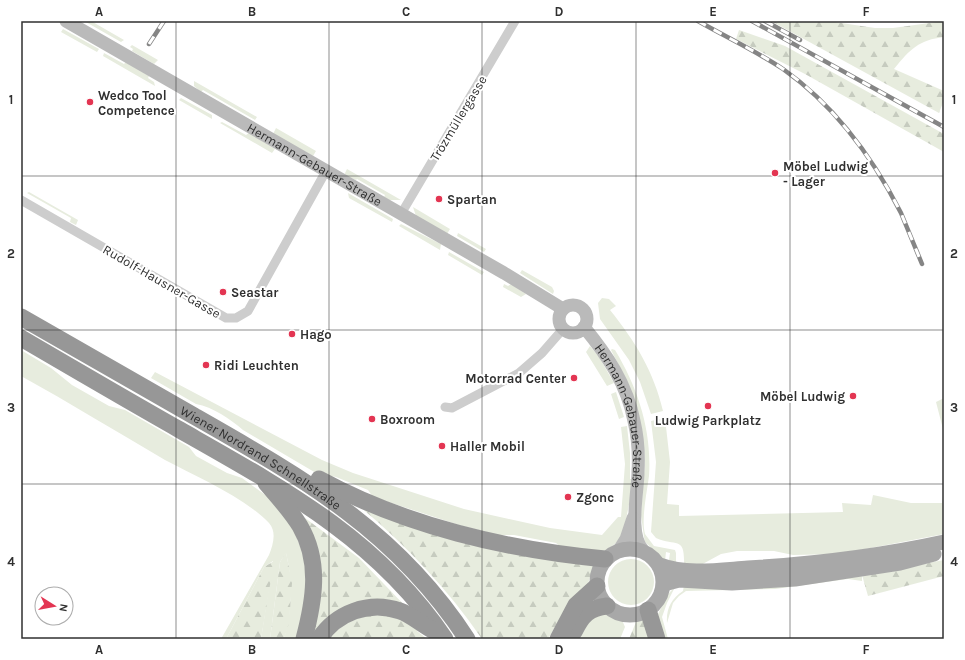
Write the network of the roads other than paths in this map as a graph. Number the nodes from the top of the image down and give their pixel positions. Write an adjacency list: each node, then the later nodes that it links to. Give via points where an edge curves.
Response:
1 (66, 21): 3 (street, Hermann-Gebauer-Straße)
2 (515, 21): 5 (street, Trözmüllergasse)
3 (326, 171): 4 (street, Rudolf-Hausner-Gasse, via 248,311 236,318 226,318); 5 (street, Hermann-Gebauer-Straße)
4 (21, 200)
5 (401, 214): 6 (street, Hermann-Gebauer-Straße)
6 (563, 309): 8 (street, Hermann-Gebauer-Straße, via 572,305 581,308 586,317); 9 (street, via 558,318)
7 (21, 317): 13 (highway, Wiener Nordrand Schnellstraße)
8 (584, 327): 9 (street, Hermann-Gebauer-Straße, via 572,334); 14 (street, Hermann-Gebauer-Straße, via 623,384 634,419 638,446)
9 (563, 330): 11 (street, via 519,373 452,408)
10 (21, 338): 12 (highway, Wiener Nordrand Schnellstraße)
11 (445, 407)
12 (258, 474): 25 (highway, Wiener Nordrand Schnellstraße, via 318,512 348,535 397,581); 26 (highway, via 301,527 311,553 315,582 314,599)
13 (297, 476): 19 (highway, via 316,478 372,504 462,533 528,549); 28 (highway, Wiener Nordrand Schnellstraße, via 360,521 392,549 441,603)
14 (635, 511): 16 (street, Hermann-Gebauer-Straße, via 626,539); 17 (street, Hermann-Gebauer-Straße, via 638,542)
15 (944, 542): 20 (main road, via 918,548 762,567 709,571 680,570)
16 (619, 550): 17 (main road); 19 (main road)
17 (642, 550): 20 (main road)
18 (944, 551): 21 (main road, via 900,563 795,579 732,583 679,580)
19 (605, 559): 22 (main road, via 598,572)
20 (660, 565): 21 (main road)
21 (664, 584): 24 (main road, via 656,603)
22 (597, 586): 23 (main road); 29 (highway, via 576,605)
23 (607, 606): 24 (main road, via 629,615); 30 (highway, via 585,613)
24 (648, 610): 31 (highway)
25 (444, 637): 27 (highway, via 399,611 376,607 359,609 338,619 328,626)
26 (304, 639)
27 (319, 639)
28 (467, 639)
29 (558, 639)
30 (571, 639)
31 (657, 639)

